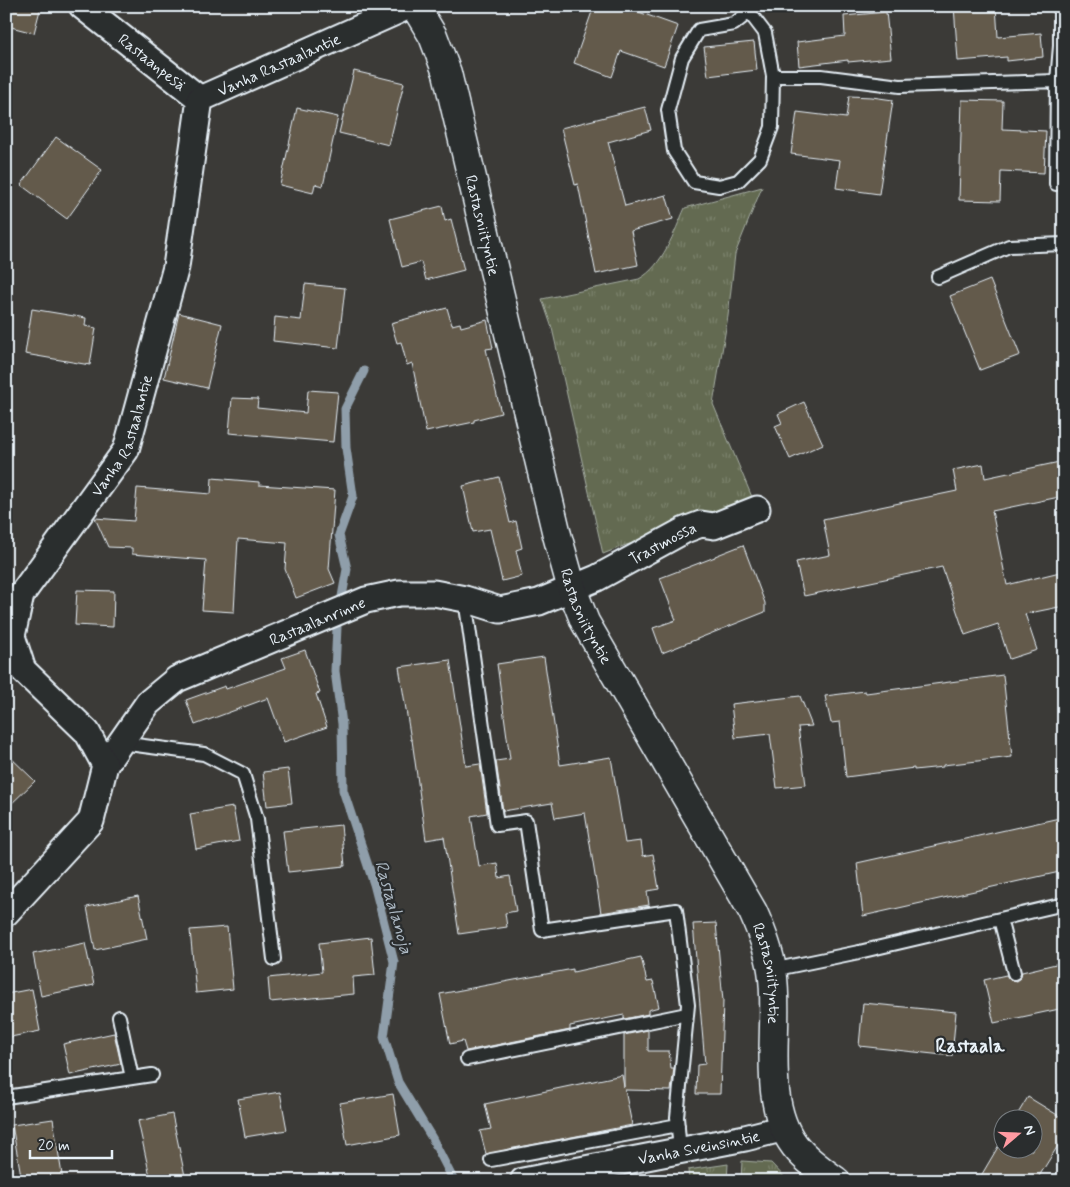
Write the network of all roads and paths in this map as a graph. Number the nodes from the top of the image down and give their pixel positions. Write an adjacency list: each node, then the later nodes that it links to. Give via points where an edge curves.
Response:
1 (82, 6): 8 (street, Rastaanpesä)
2 (409, 6): 8 (street, Vanha Rastaalantie)
3 (415, 6): 13 (street, Rastasniityntie, via 433,36 447,73 556,535)
4 (1060, 6): 7 (lane)
5 (750, 9): 6 (lane, via 765,33); 6 (lane, via 734,24 699,30 682,58 676,76 668,110 674,151 694,182 719,186 738,181 760,159 772,127)
6 (773, 76): 7 (lane, via 821,76 900,86)
7 (1057, 81): 9 (lane)
8 (200, 99): 16 (street, Vanha Rastaalantie, via 176,267 126,450 21,595 12,636 24,670 87,732)
9 (1056, 184)
10 (1064, 244): 11 (lane, via 1009,246)
11 (938, 277)
12 (757, 509): 13 (street, Trastmossa, via 714,526 701,524 685,530)
13 (572, 589): 14 (street, Rastaalanrinne, via 539,602 500,610); 21 (street, Rastasniityntie, via 585,622 753,912)
14 (464, 599): 15 (street, Rastaalanrinne, via 434,593 399,593 366,600 253,646 177,678 148,703); 23 (lane, via 497,825 526,821 542,930 676,910)
15 (121, 742): 16 (street, Rastaalanrinne); 20 (lane, via 204,754 243,774 257,819)
16 (105, 765): 18 (street, via 91,821)
17 (1064, 904): 19 (lane)
18 (6, 913)
19 (1000, 919): 21 (lane); 22 (lane)
20 (274, 959)
21 (772, 970): 30 (street, Rastasniityntie, via 774,1070 779,1111)
22 (1014, 974)
23 (687, 1014): 25 (lane); 29 (lane)
24 (119, 1017): 27 (lane)
25 (467, 1059)
26 (152, 1075): 27 (lane)
27 (132, 1078): 28 (lane)
28 (6, 1097)
29 (678, 1125): 31 (lane); 32 (lane)
30 (785, 1128): 31 (street, Vanha Sveinsintie); 34 (street, Rastasniityntie, via 795,1146)
31 (680, 1150): 33 (street, Vanha Sveinsintie)
32 (491, 1160)
33 (523, 1181)
34 (836, 1181)

